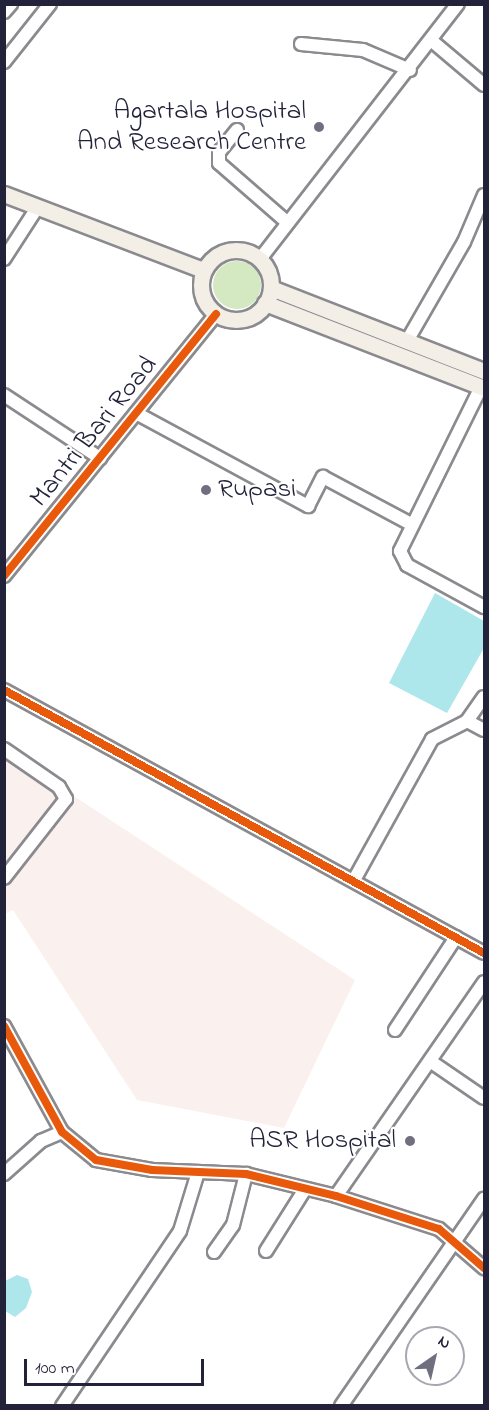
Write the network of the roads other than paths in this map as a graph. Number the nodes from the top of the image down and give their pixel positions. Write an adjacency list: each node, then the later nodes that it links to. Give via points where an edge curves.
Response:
1 (11, 4): 4 (street)
2 (50, 4): 7 (street)
3 (458, 4): 5 (street)
4 (4, 12)
5 (432, 41): 8 (street); 9 (street)
6 (301, 44): 8 (street, via 363,50)
7 (4, 62)
8 (410, 70): 14 (street)
9 (484, 86)
10 (237, 130): 14 (street, via 219,152 219,163)
11 (4, 195): 13 (main road)
12 (484, 195): 21 (street, via 464,242)
13 (38, 208): 15 (street); 17 (main road)
14 (288, 223): 16 (street)
15 (4, 259)
16 (260, 259): 17 (main road, via 240,250 229,250 218,254); 18 (main road)
17 (203, 270): 20 (main road, via 201,290)
18 (271, 288): 19 (main road); 21 (main road)
19 (266, 303): 20 (main road, via 243,319); 23 (main road)
20 (216, 314): 25 (street, Mantri Bari Road)
21 (406, 341): 22 (main road)
22 (484, 370)
23 (483, 387): 27 (street)
24 (4, 395): 26 (street)
25 (136, 413): 26 (street, Mantri Bari Road); 27 (street, via 308,506 323,477)
26 (100, 458): 28 (street, Mantri Bari Road)
27 (411, 524): 29 (street, via 400,551 407,565)
28 (4, 576)
29 (484, 607)
30 (4, 690): 36 (street)
31 (484, 697): 32 (street)
32 (467, 721): 33 (street); 36 (street, via 432,739)
33 (484, 730)
34 (4, 749): 35 (street, via 59,787 66,799)
35 (4, 878)
36 (354, 880): 37 (street)
37 (456, 937): 38 (street); 41 (street)
38 (484, 953)
39 (484, 982): 42 (street)
40 (4, 1026): 44 (street)
41 (395, 1030)
42 (430, 1061): 43 (street); 49 (street)
43 (482, 1093)
44 (62, 1131): 45 (street, via 81,1150 108,1165); 46 (street, via 41,1141)
45 (198, 1172): 47 (street); 55 (street, via 180,1231)
46 (4, 1174)
47 (246, 1174): 48 (street); 53 (street, via 233,1225)
48 (305, 1189): 49 (street); 52 (street)
49 (336, 1196): 51 (street, via 421,1221)
50 (484, 1199): 51 (street)
51 (456, 1240): 54 (street); 56 (street)
52 (266, 1251)
53 (214, 1252)
54 (484, 1268)
55 (62, 1406)
56 (341, 1406)

